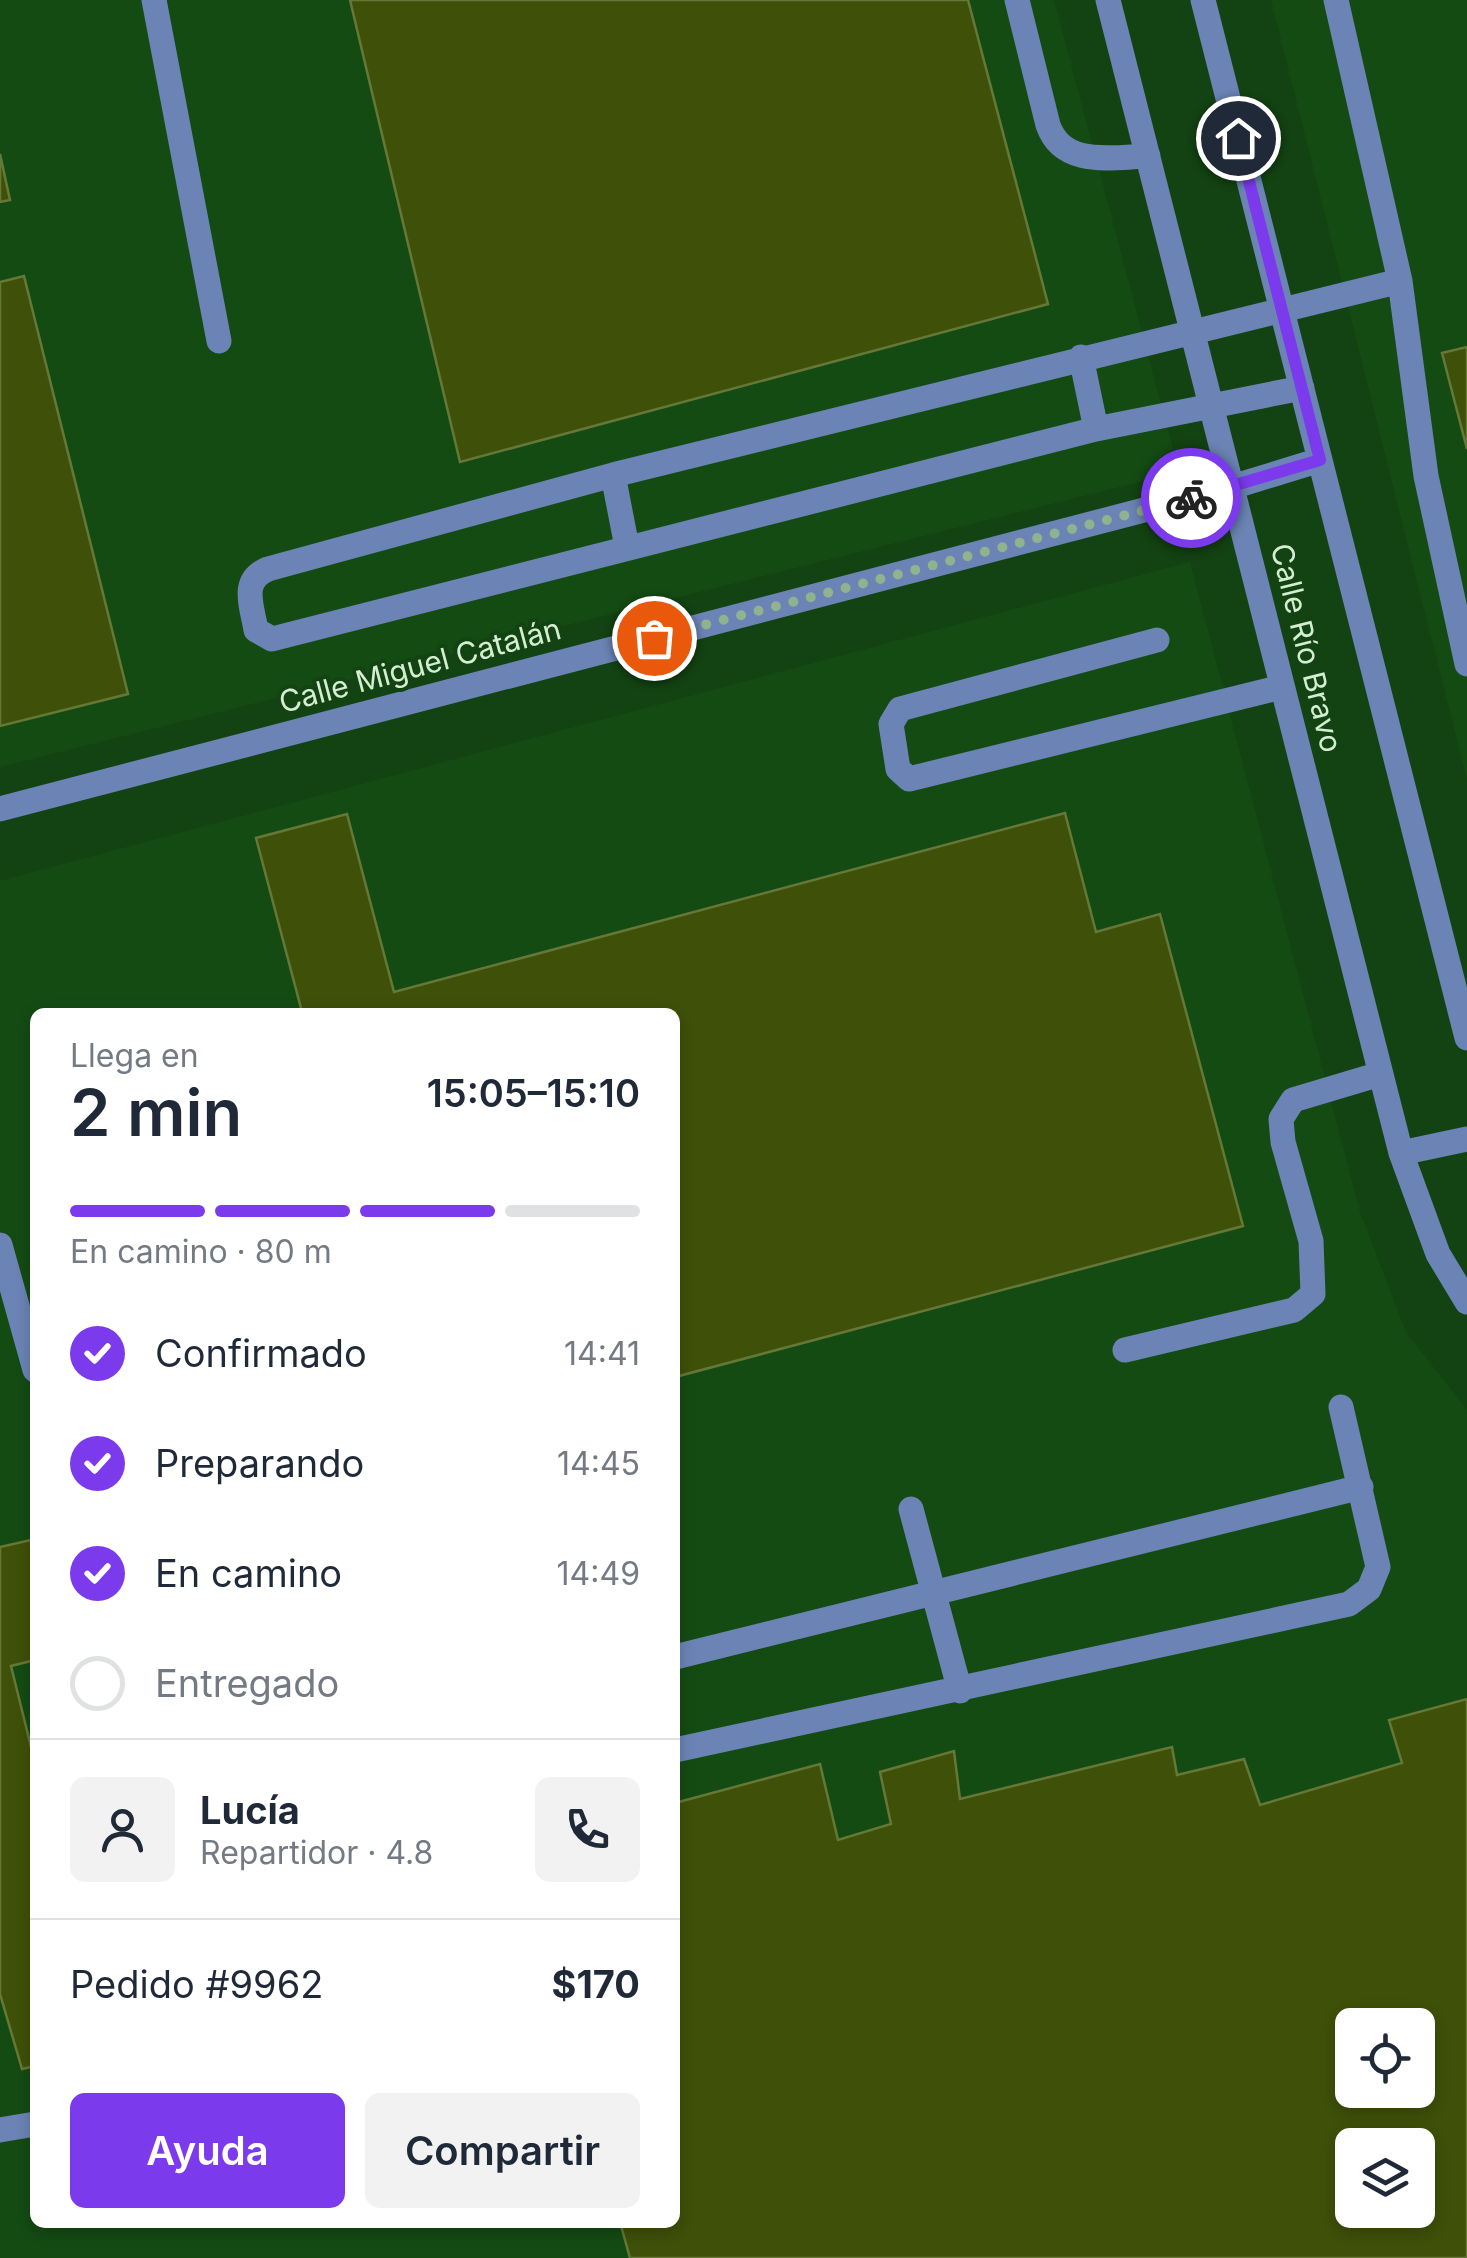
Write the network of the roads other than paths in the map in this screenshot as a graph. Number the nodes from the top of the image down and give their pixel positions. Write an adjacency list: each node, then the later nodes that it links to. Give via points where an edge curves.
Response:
1 (154, 0): 10 (street)
2 (1017, 0): 6 (street, via 1058,142 1082,158)
3 (1108, 0): 6 (street, Calle Río Bravo)
4 (1203, 0): 8 (street, Calle Río Bravo)
5 (1336, 0): 7 (street)
6 (1148, 156): 9 (street, Calle Río Bravo)
7 (1400, 281): 8 (street); 19 (street, via 1426,476)
8 (1282, 311): 9 (street); 12 (street, Calle Río Bravo)
9 (1192, 330): 11 (street); 13 (street, Calle Río Bravo)
10 (220, 341)
11 (1080, 357): 14 (street); 16 (street)
12 (1302, 388): 13 (street); 15 (street, Calle Río Bravo)
13 (1212, 409): 14 (street); 17 (street, Calle Río Bravo)
14 (1096, 429): 18 (street)
15 (1320, 460): 17 (street, Calle Miguel Catalán); 24 (street, Calle Río Bravo)
16 (613, 475): 18 (street); 18 (street, via 259,573 249,588 256,630 272,639)
17 (1232, 487): 22 (street, Calle Río Bravo); 23 (street, Calle Miguel Catalán)
18 (627, 547)
19 (1462, 623): 21 (street)
20 (1157, 640): 22 (street, via 900,709 890,724 898,769 910,779)
21 (1467, 664)
22 (1282, 686): 25 (street, Calle Río Bravo)
23 (0, 809)
24 (1466, 1034)
25 (1380, 1074): 27 (street, Calle Río Bravo); 30 (street, via 1293,1100 1281,1119 1311,1241 1313,1294 1294,1310)
26 (1467, 1139): 27 (street)
27 (1402, 1154): 29 (street, Calle Río Bravo, via 1438,1254)
28 (0, 1245): 31 (street)
29 (1467, 1302)
30 (1125, 1350)
31 (30, 1352)
32 (1340, 1407): 33 (street)
33 (1361, 1488): 35 (street); 37 (street, via 1378,1567 1369,1589 1349,1604)
34 (912, 1509): 35 (street)
35 (936, 1594): 36 (street); 37 (street)
36 (680, 1657)
37 (960, 1691): 38 (street)
38 (680, 1749)
39 (30, 2125): 40 (street)
40 (0, 2130)

